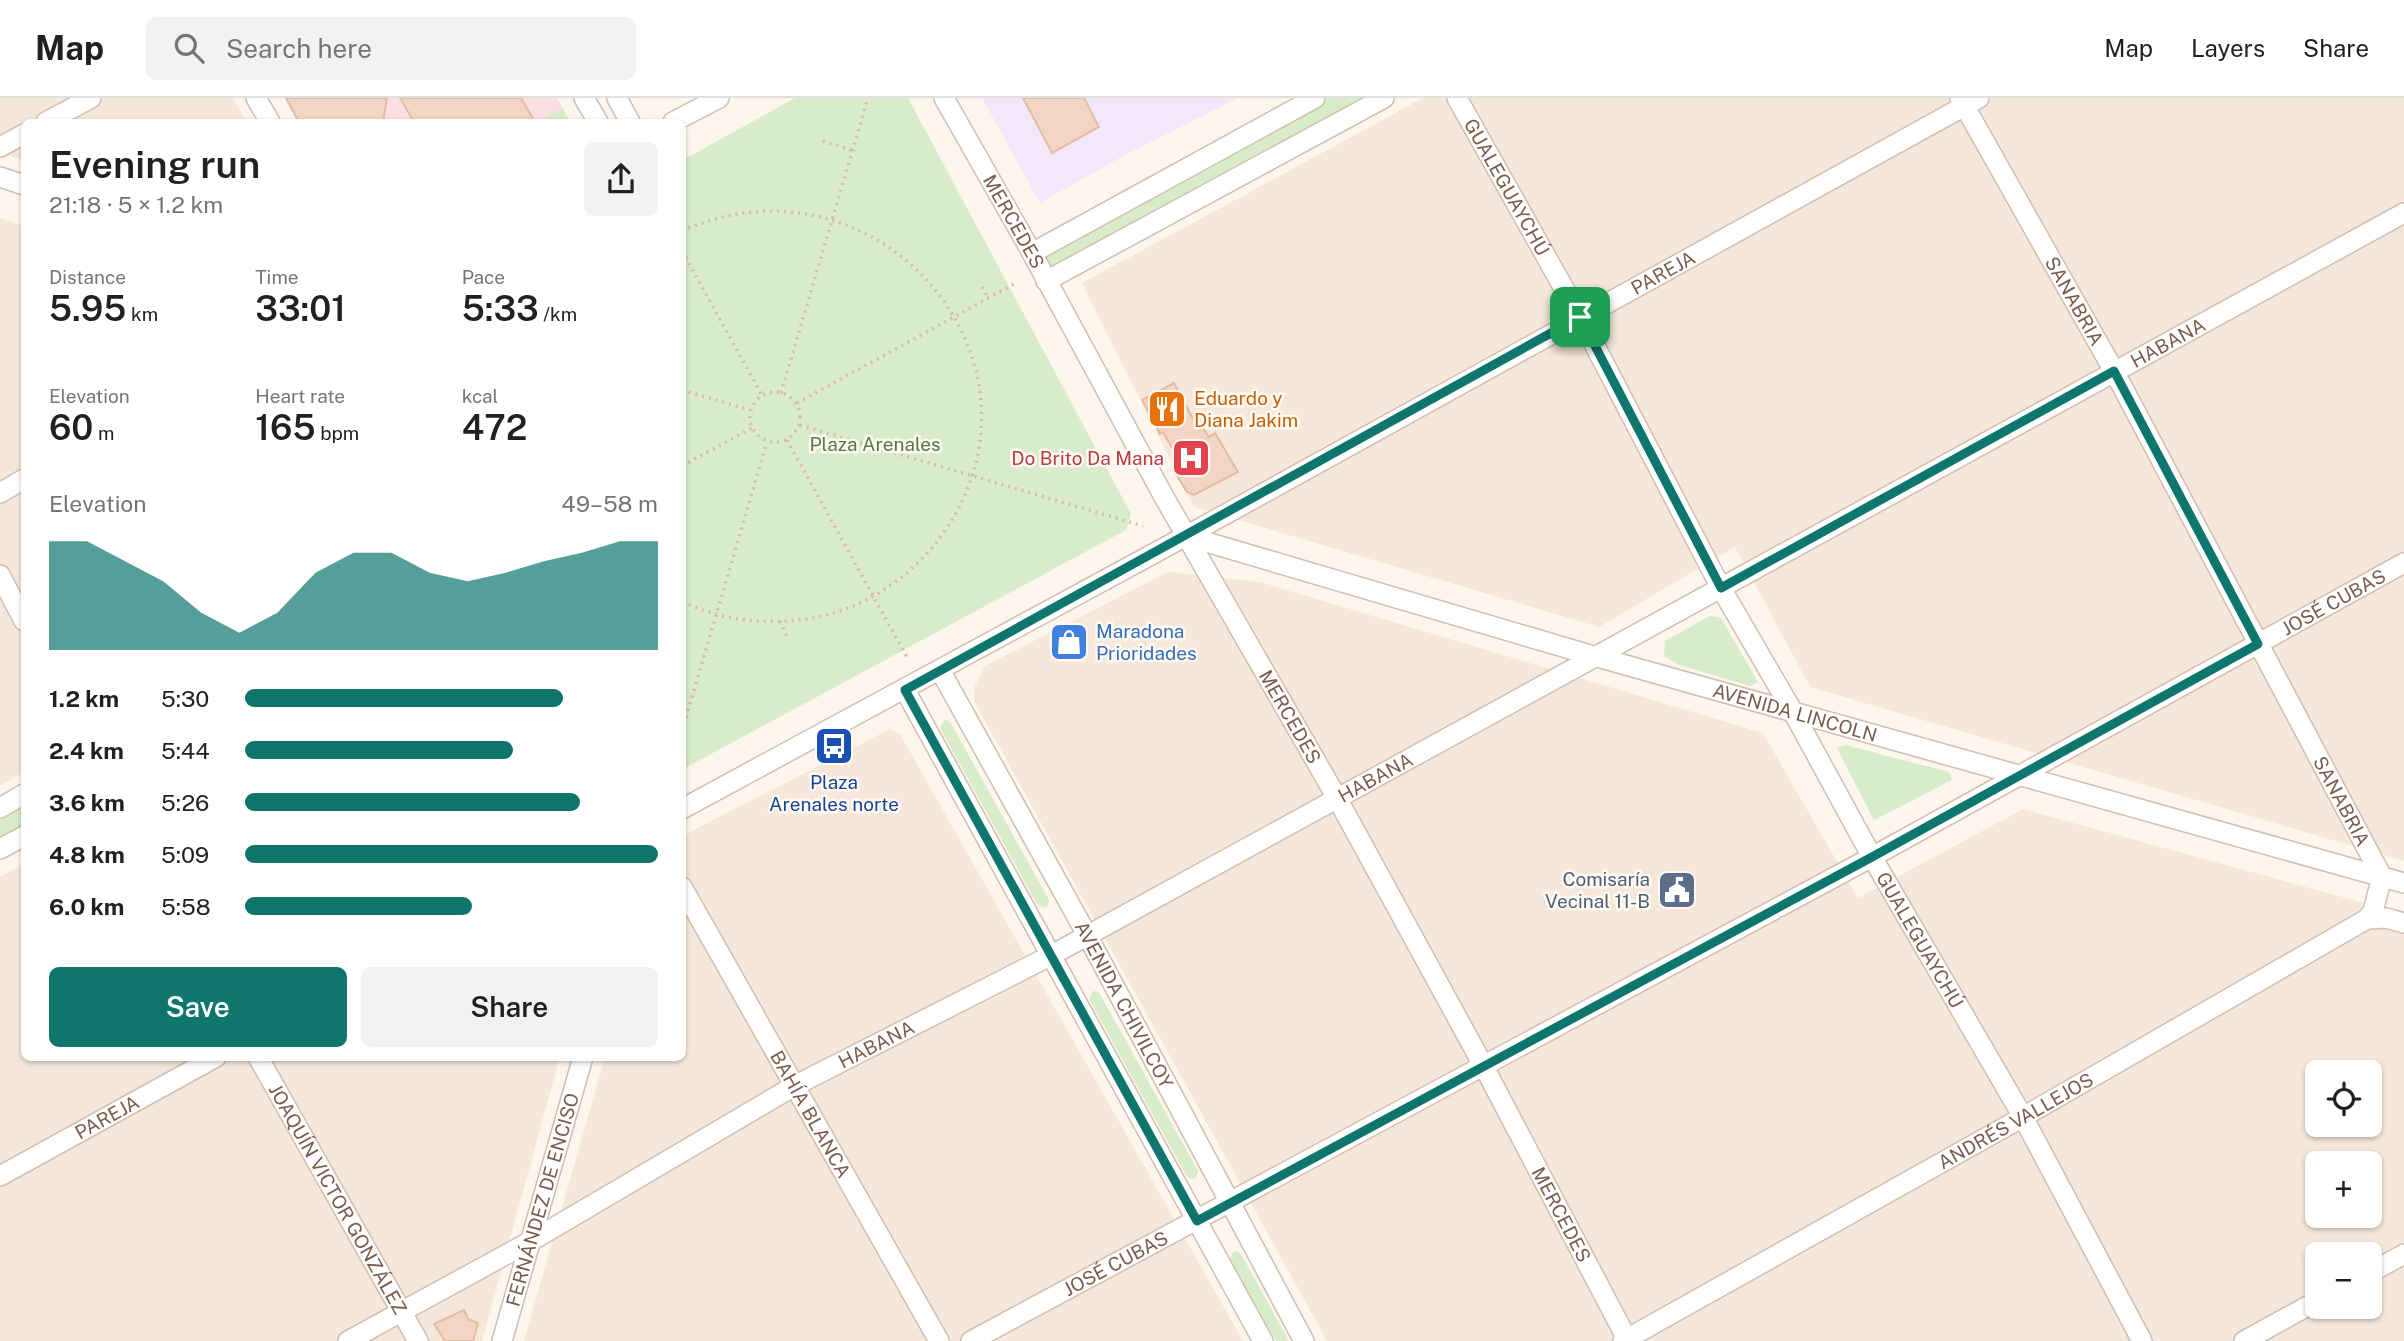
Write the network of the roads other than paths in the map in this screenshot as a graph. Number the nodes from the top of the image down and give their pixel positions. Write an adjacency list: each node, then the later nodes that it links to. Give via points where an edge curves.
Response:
1 (91, 98): 11 (street)
2 (256, 98): 12 (street)
3 (584, 98): 13 (street)
4 (617, 98): 14 (street)
5 (719, 98): 15 (street)
6 (944, 98): 21 (street, MERCEDES)
7 (1315, 98): 21 (street)
8 (1384, 98): 22 (street)
9 (1457, 98): 23 (street, GUALEGUAYCHÚ)
10 (1968, 101): 23 (street, PAREJA); 24 (street, SANABRIA)
11 (52, 119)
12 (268, 119)
13 (596, 119)
14 (628, 119)
15 (679, 119)
16 (21, 136): 17 (street)
17 (0, 148)
18 (0, 177): 19 (street)
19 (21, 183)
20 (2404, 213): 24 (street, HABANA)
21 (1032, 253): 22 (street, MERCEDES)
22 (1046, 281): 27 (street, MERCEDES)
23 (1580, 317): 27 (street, PAREJA); 30 (street, GUALEGUAYCHÚ)
24 (2114, 371): 30 (street, HABANA); 32 (street, SANABRIA)
25 (21, 481): 26 (street)
26 (0, 493)
27 (1186, 536): 33 (street, AVENIDA LINCOLN); 34 (street, PAREJA); 39 (street, MERCEDES)
28 (2404, 563): 32 (street, JOSÉ CUBAS)
29 (0, 575): 31 (street)
30 (1721, 588): 33 (street, HABANA); 36 (street, GUALEGUAYCHÚ)
31 (21, 615)
32 (2258, 644): 37 (street, JOSÉ CUBAS); 45 (street, SANABRIA)
33 (1597, 657): 36 (street, AVENIDA LINCOLN); 39 (street, HABANA)
34 (940, 670): 35 (street, PAREJA); 50 (street, AVENIDA CHIVILCOY)
35 (905, 690): 40 (street, PAREJA); 51 (street, AVENIDA CHIVILCOY)
36 (1793, 712): 37 (street, AVENIDA LINCOLN); 44 (street, GUALEGUAYCHÚ)
37 (2022, 775): 44 (street, JOSÉ CUBAS); 45 (street, AVENIDA LINCOLN)
38 (21, 796): 41 (street)
39 (1337, 798): 50 (street, HABANA); 55 (street, MERCEDES)
40 (686, 807)
41 (0, 808)
42 (21, 838): 43 (street)
43 (0, 849)
44 (1872, 857): 55 (street, JOSÉ CUBAS); 57 (street, GUALEGUAYCHÚ)
45 (2382, 877): 46 (street, AVENIDA LINCOLN); 48 (street)
46 (2404, 883)
47 (686, 894): 56 (street, BAHÍA BLANCA)
48 (2367, 919): 49 (street); 57 (street, ANDRÉS VALLEJOS)
49 (2404, 923)
50 (1087, 935): 51 (street, HABANA); 59 (street, AVENIDA CHIVILCOY)
51 (1050, 956): 56 (street, HABANA); 60 (street, AVENIDA CHIVILCOY)
52 (208, 1061): 58 (street, PAREJA)
53 (260, 1061): 65 (street, JOAQUÍN VICTOR GONZÁLEZ)
54 (582, 1061): 61 (street, FERNÁNDEZ DE ENCISO)
55 (1483, 1065): 59 (street, JOSÉ CUBAS); 66 (street, MERCEDES)
56 (794, 1086): 61 (street, HABANA); 70 (street, BAHÍA BLANCA)
57 (2023, 1117): 66 (street, ANDRÉS VALLEJOS); 74 (street, GUALEGUAYCHÚ)
58 (0, 1175)
59 (1229, 1203): 60 (street, JOSÉ CUBAS); 73 (street, AVENIDA CHIVILCOY)
60 (1197, 1221): 71 (street, JOSÉ CUBAS); 72 (street, AVENIDA CHIVILCOY)
61 (531, 1241): 65 (street, HABANA); 69 (street, FERNÁNDEZ DE ENCISO)
62 (2404, 1254): 63 (street)
63 (2382, 1266)
64 (2305, 1308): 75 (street)
65 (401, 1311): 67 (street, HABANA); 68 (street, JOAQUÍN VICTOR GONZÁLEZ)
66 (1626, 1340)
67 (348, 1341)
68 (418, 1341)
69 (502, 1341)
70 (939, 1341)
71 (971, 1341)
72 (1263, 1341)
73 (1304, 1341)
74 (2142, 1341)
75 (2244, 1341)

